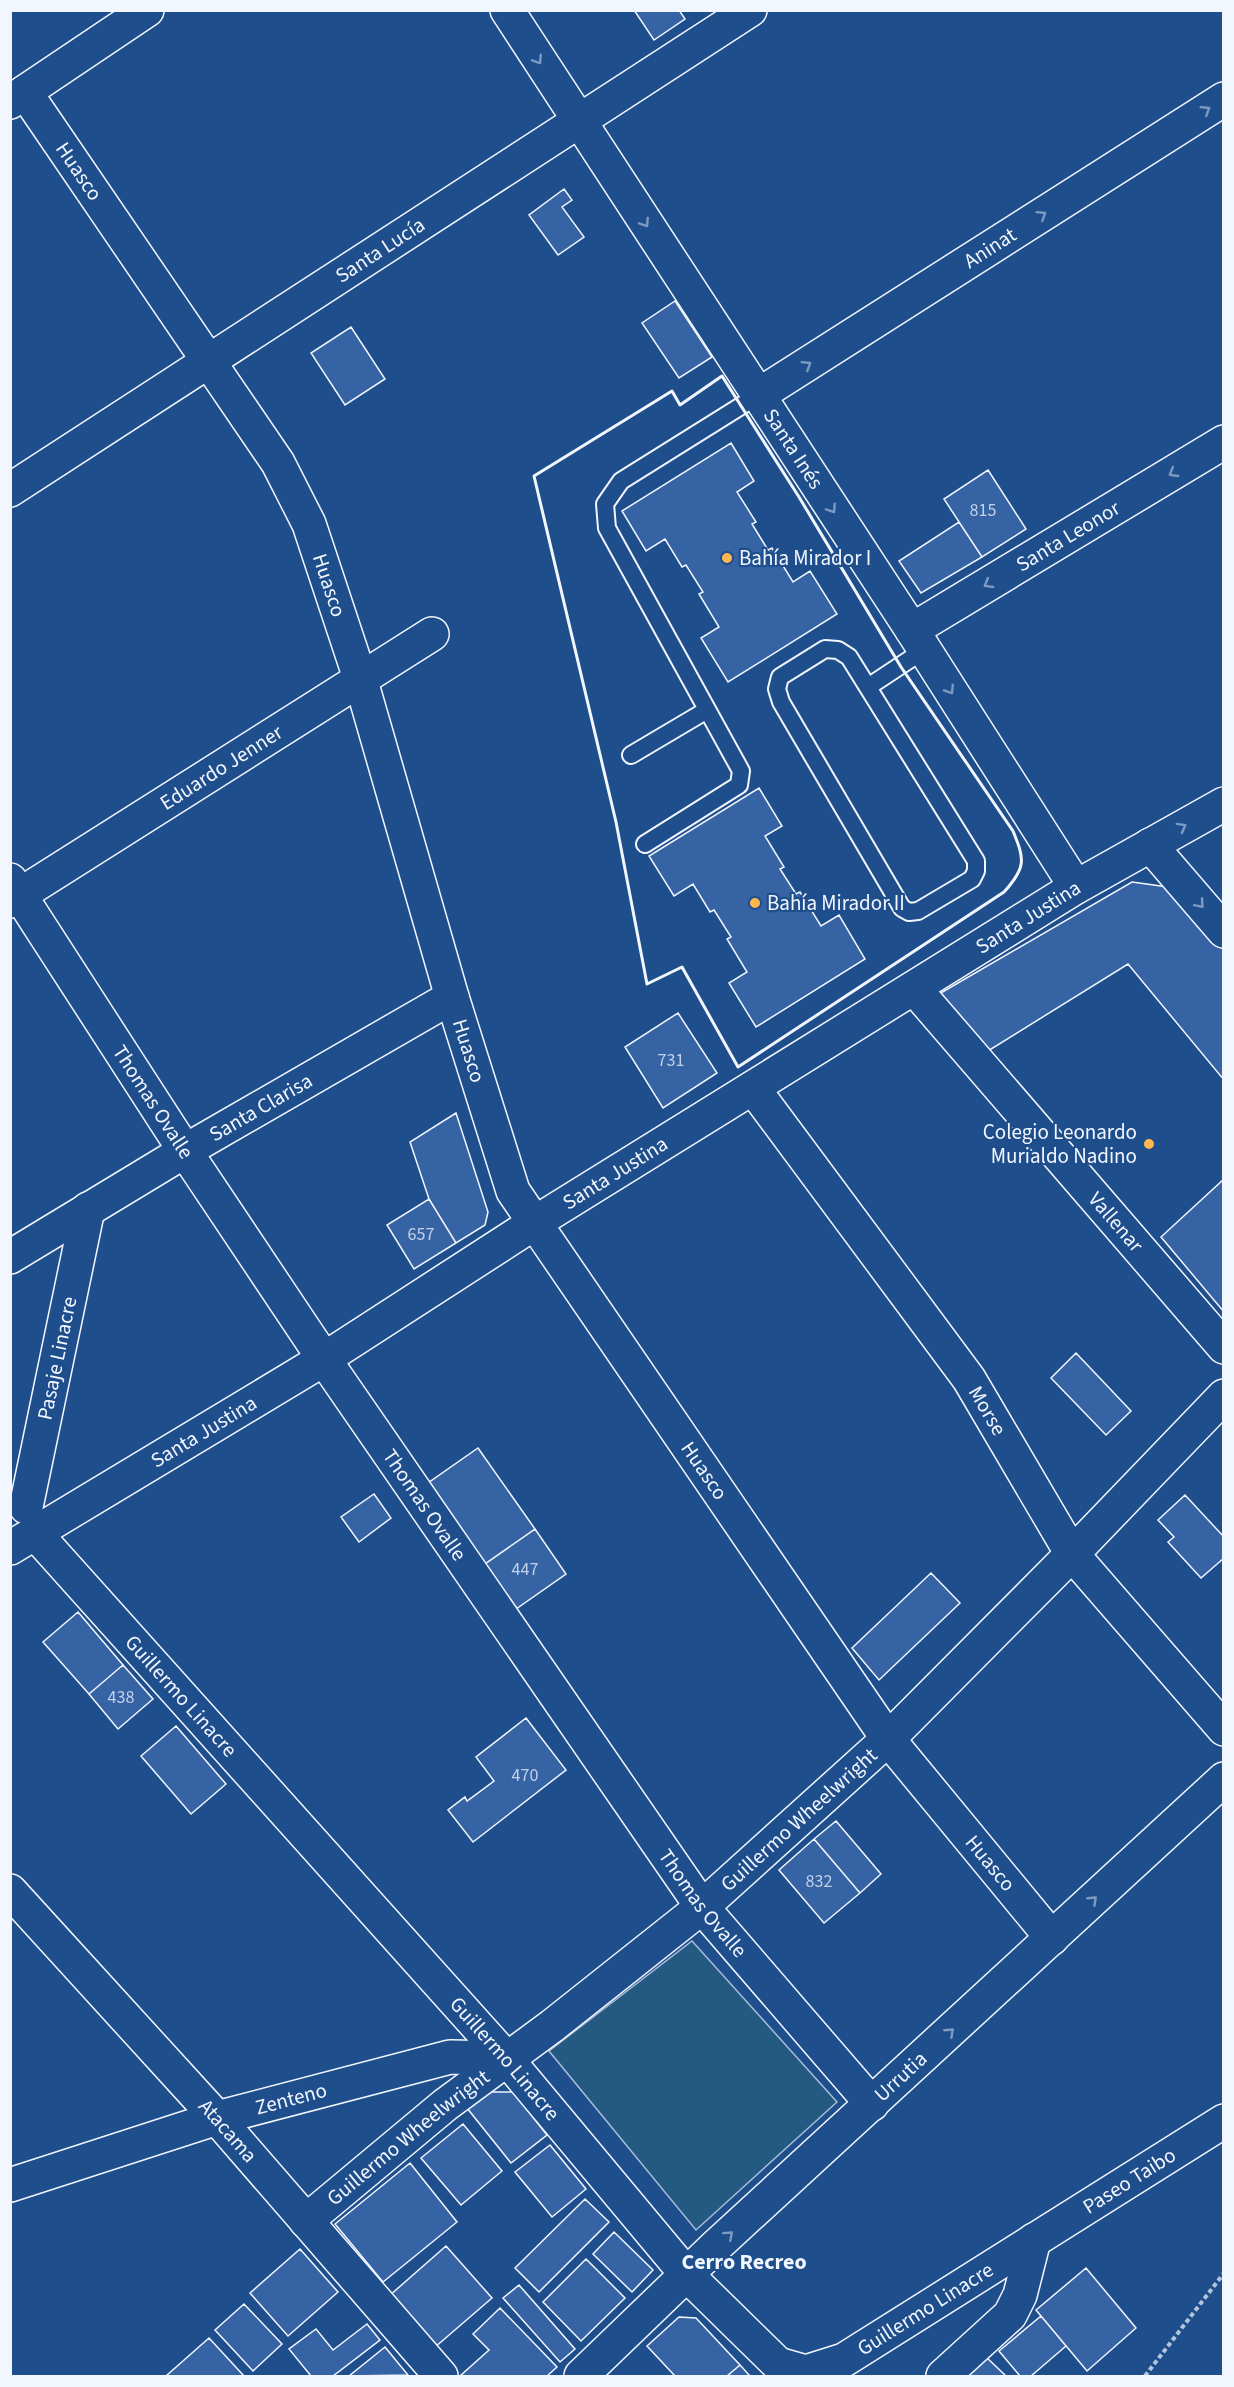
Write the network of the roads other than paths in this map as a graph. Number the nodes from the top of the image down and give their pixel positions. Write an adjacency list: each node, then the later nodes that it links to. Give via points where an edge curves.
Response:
1 (147, 10): 4 (street)
2 (507, 10): 6 (street, Santa Inés, one-way to 6)
3 (750, 10): 6 (street, Santa Lucía)
4 (18, 97): 7 (street, Huasco)
5 (1224, 99): 8 (street, Aninat, one-way to 5)
6 (579, 122): 7 (street, Santa Lucía); 8 (street, Santa Inés, one-way to 8)
7 (208, 362): 10 (street, Santa Lucía); 13 (street, Huasco, via 278,463 309,524)
8 (757, 396): 12 (street, Santa Inés, one-way to 12); 15 (lane, via 621,481 605,504 607,528)
9 (1224, 442): 12 (street, Santa Leonor, one-way to 12)
10 (10, 490)
11 (432, 634): 13 (street, Eduardo Jenner)
12 (918, 640): 14 (lane); 20 (street, Santa Inés, one-way to 20)
13 (361, 681): 21 (street, Eduardo Jenner); 24 (street, Huasco)
14 (868, 687): 14 (lane, via 849,657 838,650 825,649 780,677 777,689 902,908 918,911 972,879 976,861)
15 (707, 710): 16 (lane); 18 (lane, via 741,771 739,785)
16 (631, 755)
17 (1224, 804): 19 (street, Santa Justina, one-way to 17)
18 (645, 844)
19 (1150, 845): 20 (street, Santa Justina); 22 (street, one-way to 22)
20 (1076, 887): 23 (street, Santa Justina)
21 (14, 892): 26 (street, Thomas Ovalle)
22 (1224, 931)
23 (914, 988): 25 (street, Santa Justina); 30 (street, Vallenar)
24 (452, 997): 26 (street, Santa Clarisa); 28 (street, Huasco, via 513,1191)
25 (753, 1088): 28 (street, Santa Justina); 34 (street, Morse, via 969,1379)
26 (185, 1151): 27 (street, Santa Clarisa); 31 (street, Thomas Ovalle)
27 (88, 1209): 29 (street, Santa Clarisa); 33 (street, Pasaje Linacre)
28 (536, 1222): 31 (street, Santa Justina); 36 (street, Huasco)
29 (10, 1257)
30 (1224, 1347)
31 (324, 1359): 33 (street, Santa Justina); 39 (street, Thomas Ovalle)
32 (1224, 1396): 34 (street, Guillermo Wheelwright)
33 (24, 1529): 41 (street, Guillermo Linacre)
34 (1072, 1554): 35 (street, Morse); 36 (street, Guillermo Wheelwright)
35 (1224, 1729)
36 (888, 1739): 39 (street, Guillermo Wheelwright); 40 (street, Huasco)
37 (1224, 1779): 40 (street, Urrutia, one-way to 37)
38 (10, 1891): 43 (street, Atacama)
39 (702, 1907): 41 (street, Guillermo Wheelwright); 42 (street, Thomas Ovalle)
40 (1052, 1938): 42 (street, Urrutia, one-way to 40)
41 (506, 2058): 43 (street, Zenteno, via 450,2057); 46 (street, Guillermo Wheelwright); 48 (street, Guillermo Linacre)
42 (872, 2104): 48 (street, Urrutia, one-way to 42)
43 (217, 2118): 45 (street, Zenteno); 46 (street, Atacama)
44 (1224, 2121): 47 (street, Paseo Taibo)
45 (10, 2185)
46 (306, 2221): 49 (street, Atacama)
47 (1034, 2240): 48 (street, Guillermo Linacre, via 844,2360 807,2372 778,2364); 51 (street, via 1020,2295 1010,2315)
48 (687, 2276): 50 (street, Urrutia)
49 (441, 2376)
50 (581, 2376)
51 (943, 2376)

